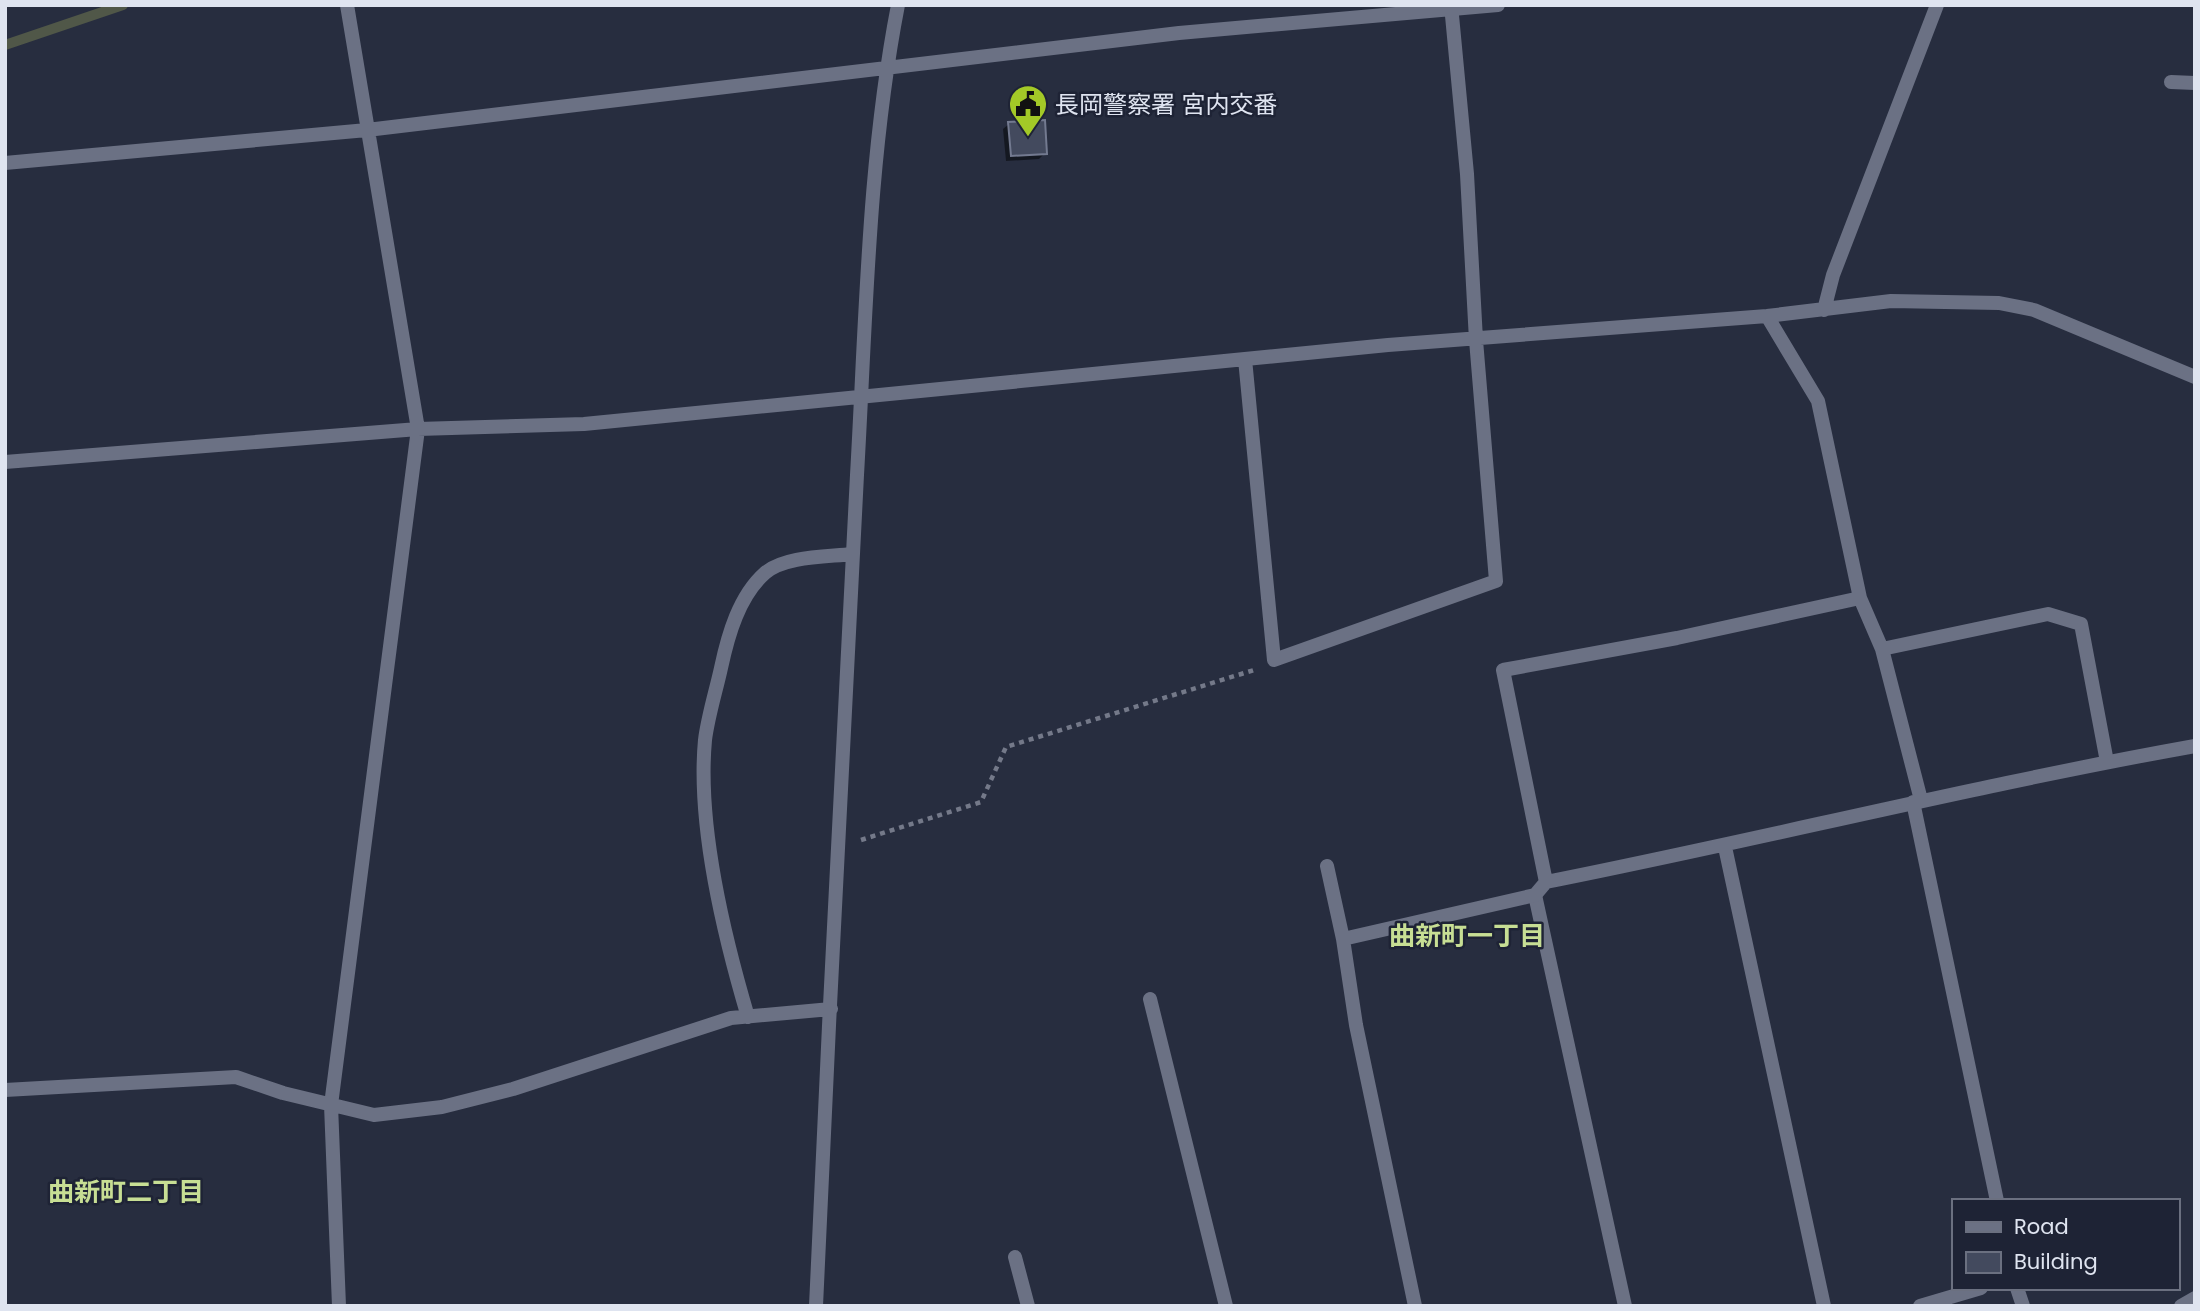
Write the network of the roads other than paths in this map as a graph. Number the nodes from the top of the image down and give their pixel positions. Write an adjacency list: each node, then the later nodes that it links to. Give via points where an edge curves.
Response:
1 (346, 5): 9 (street)
2 (898, 5): 6 (street)
3 (1498, 5): 5 (street)
4 (1937, 5): 11 (street, via 1833,275)
5 (1451, 7): 6 (street, via 1180,33); 13 (street)
6 (886, 69): 9 (street); 16 (street)
7 (2171, 82): 8 (street)
8 (2195, 83)
9 (367, 130): 10 (street); 17 (street)
10 (5, 163)
11 (1824, 310): 12 (street); 15 (street, via 1891,301 1999,303 2034,310)
12 (1767, 316): 13 (street); 20 (street, via 1818,401)
13 (1476, 340): 14 (street); 14 (street, via 1496,581 1274,660)
14 (1245, 359): 16 (street)
15 (2195, 377)
16 (862, 399): 17 (street, via 584,424); 19 (street)
17 (418, 429): 18 (street); 34 (street)
18 (5, 462)
19 (852, 554): 31 (street); 32 (street, via 793,562 766,572 743,602 726,643 705,740 707,823 727,946)
20 (1860, 598): 21 (street); 27 (street, via 1503,670)
21 (1882, 649): 23 (street, via 2048,614 2081,624); 24 (street)
22 (2195, 746): 23 (street)
23 (2107, 762): 24 (street)
24 (1917, 801): 25 (street); 35 (street)
25 (1725, 847): 27 (street); 45 (street)
26 (1327, 866): 29 (street)
27 (1546, 882): 28 (street)
28 (1535, 895): 29 (street); 44 (street)
29 (1343, 939): 43 (street, via 1356,1025)
30 (1150, 999): 42 (street)
31 (831, 1009): 32 (street); 40 (street)
32 (748, 1017): 34 (street, via 731,1018 513,1089 442,1107 374,1115)
33 (5, 1090): 34 (street, via 236,1077)
34 (331, 1105): 39 (street)
35 (1997, 1199)
36 (1015, 1257): 41 (street)
37 (1974, 1290): 46 (street)
38 (2195, 1298): 47 (street)
39 (339, 1306)
40 (816, 1306)
41 (1028, 1306)
42 (1226, 1306)
43 (1415, 1306)
44 (1625, 1306)
45 (1824, 1306)
46 (1920, 1306)
47 (2181, 1306)

